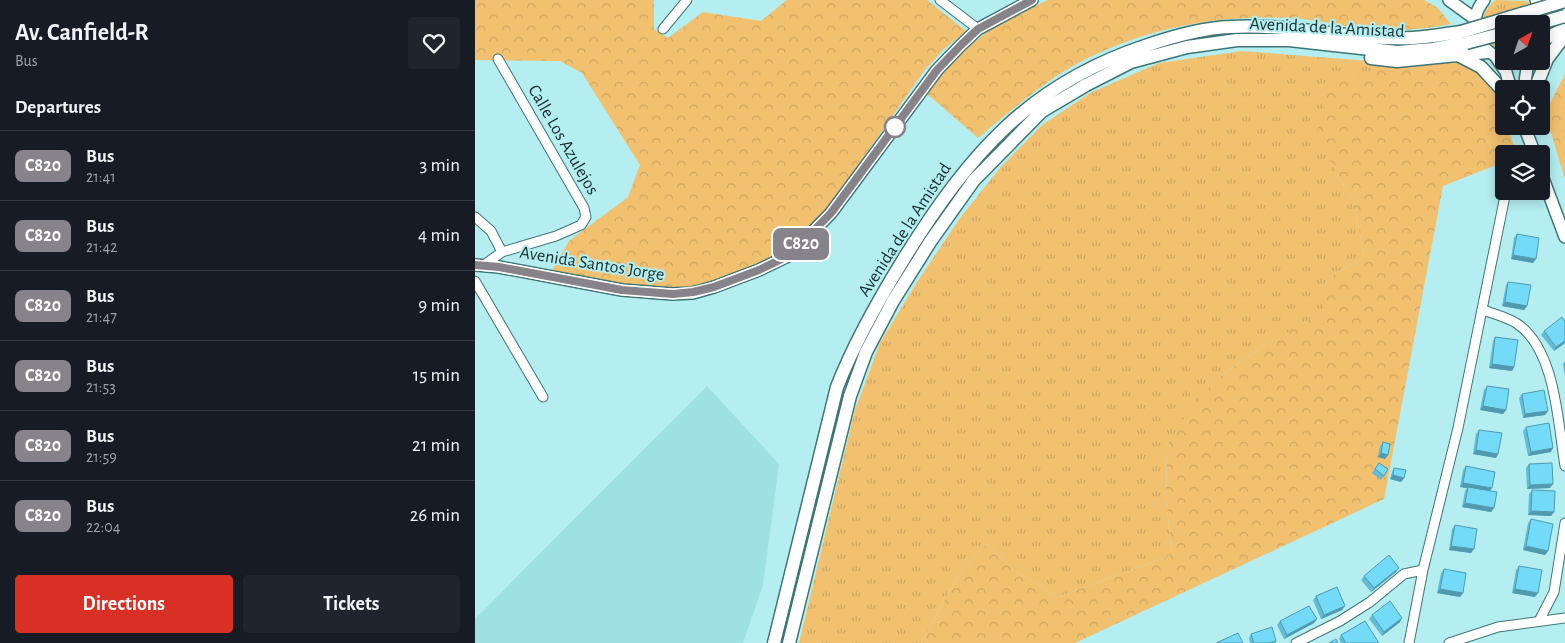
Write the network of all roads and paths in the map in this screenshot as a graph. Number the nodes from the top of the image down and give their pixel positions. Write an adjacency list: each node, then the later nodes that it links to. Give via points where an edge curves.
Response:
1 (687, 0): 12 (street)
2 (940, 0): 13 (street)
3 (1032, 0): 13 (main road, Avenida Santos Jorge)
4 (1449, 0): 10 (main road)
5 (1484, 0): 10 (main road)
6 (1536, 0): 8 (main road)
7 (1565, 1): 18 (main road, Avenida de la Amistad, bridge)
8 (1544, 15)
9 (1565, 16): 11 (main road, bridge)
10 (1475, 19): 21 (main road, via 1477,36)
11 (1550, 20)
12 (663, 29)
13 (978, 29): 31 (main road, Avenida Santos Jorge, via 937,70 831,213 790,255 759,270 700,291 673,294 622,290)
14 (1565, 30): 17 (main road)
15 (1495, 34): 18 (main road, Avenida de la Amistad, bridge)
16 (1565, 35): 24 (main road, via 1547,59)
17 (1550, 37)
18 (1463, 38): 19 (main road, Avenida de la Amistad, via 1433,49 1397,52 1289,40); 40 (main road, Avenida de la Amistad, via 1229,26 1166,38 1114,56 1073,76 1031,103 969,164 933,213 873,309 847,362 837,387)
19 (1237, 40): 20 (main road, via 1397,61); 41 (main road, Avenida de la Amistad, via 1187,47 1131,62 1086,85 1042,111 974,180 930,242 866,352 850,396)
20 (1458, 55): 22 (main road); 25 (main road, via 1481,67)
21 (1495, 55)
22 (1495, 56)
23 (498, 59): 30 (street, Calle Los Azulejos, via 584,208 586,217 581,225 556,236)
24 (1539, 80)
25 (1495, 82)
26 (1550, 197): 29 (main road)
27 (1505, 200): 33 (street)
28 (475, 217): 30 (street, via 491,231)
29 (1565, 237)
30 (502, 252): 31 (street, Calle Los Azulejos)
31 (480, 265)
32 (475, 281): 34 (street)
33 (1483, 310): 35 (street, via 1517,323 1533,341 1546,364 1555,397); 37 (street, via 1459,428)
34 (543, 398)
35 (1565, 466)
36 (1565, 523): 39 (street, via 1554,592)
37 (1423, 570): 42 (street, via 1404,574 1340,621); 43 (street)
38 (1565, 618): 39 (street)
39 (1540, 619): 44 (street, via 1498,627)
40 (774, 643)
41 (789, 643)
42 (1295, 643)
43 (1409, 643)
44 (1449, 643)

